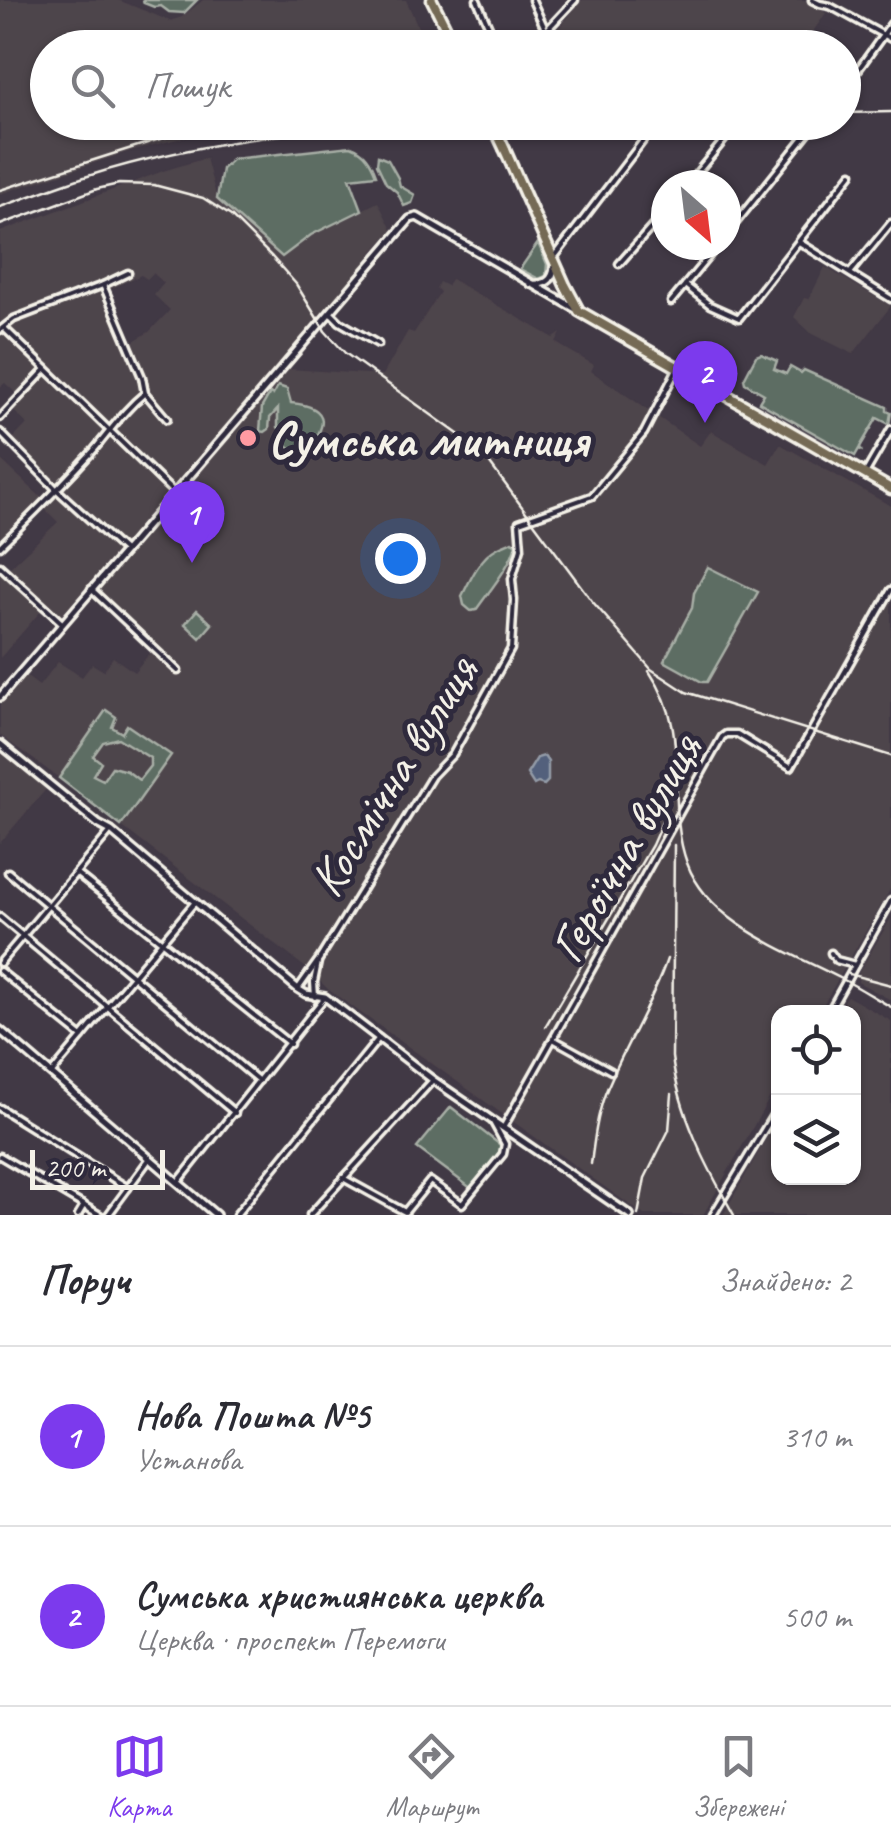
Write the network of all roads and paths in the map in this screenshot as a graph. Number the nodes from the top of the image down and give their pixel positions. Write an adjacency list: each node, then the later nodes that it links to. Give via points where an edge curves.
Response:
1 (432, 0): 9 (main road)
2 (478, 0): 8 (street)
3 (532, 0): 10 (street)
4 (575, 0): 11 (street)
5 (812, 0): 6 (street)
6 (832, 3): 12 (street)
7 (891, 24): 12 (street)
8 (489, 27)
9 (447, 30)
10 (546, 30)
11 (547, 30)
12 (884, 34): 13 (street); 14 (street)
13 (891, 39)
14 (861, 66)
15 (500, 140): 25 (main road, bridge)
16 (643, 140): 25 (street)
17 (725, 140): 19 (street)
18 (802, 140): 21 (street)
19 (700, 170)
20 (852, 173): 24 (street)
21 (741, 216)
22 (891, 222): 29 (street)
23 (651, 228): 27 (street)
24 (800, 242): 29 (street); 32 (street, via 739,318)
25 (553, 259): 30 (street, via 549,281); 35 (main road)
26 (706, 260): 32 (street)
27 (619, 264)
28 (128, 273): 31 (street)
29 (850, 273): 33 (street)
30 (530, 284): 35 (street); 36 (street, via 417,217)
31 (102, 285): 37 (street); 41 (street)
32 (685, 286): 34 (street)
33 (891, 299)
34 (671, 302)
35 (579, 310): 39 (main road)
36 (330, 312): 38 (street); 50 (street)
37 (2, 329): 40 (street)
38 (378, 344)
39 (678, 366): 47 (main road); 70 (street, Космічна вулиця, via 644,433 592,496 519,522 511,649 453,754 432,776)
40 (46, 369): 42 (street); 46 (street)
41 (145, 393): 43 (street); 46 (street)
42 (0, 418)
43 (167, 419)
44 (891, 429): 47 (street)
45 (0, 432): 49 (street)
46 (110, 432): 49 (street); 50 (street)
47 (865, 474): 48 (main road)
48 (891, 489)
49 (57, 490): 51 (street); 52 (street)
50 (174, 494): 52 (street)
51 (0, 546)
52 (125, 552): 54 (street)
53 (0, 566): 56 (street)
54 (91, 590): 56 (street); 57 (street)
55 (891, 590): 83 (street, Героїчна вулиця, via 791,767 736,734 722,737)
56 (62, 623): 58 (street)
57 (178, 670)
58 (0, 698)
59 (0, 744): 60 (street)
60 (111, 831): 62 (street); 64 (street)
61 (8, 872): 65 (street)
62 (76, 873): 65 (street); 68 (street)
63 (891, 901): 72 (street)
64 (195, 902): 68 (street); 75 (street)
65 (49, 905): 67 (street); 74 (street)
66 (0, 917): 67 (street)
67 (23, 936): 71 (street); 79 (street)
68 (161, 942): 74 (street); 84 (street)
69 (830, 953): 72 (street)
70 (320, 958): 75 (street, Космічна вулиця); 76 (street)
71 (0, 963)
72 (855, 965): 78 (street)
73 (0, 971): 81 (street)
74 (132, 977): 79 (street); 88 (street)
75 (298, 989): 76 (street)
76 (315, 997): 77 (street)
77 (325, 997): 82 (street); 84 (street)
78 (833, 1005)
79 (107, 1007): 81 (street); 90 (street)
80 (0, 1030): 86 (street)
81 (82, 1037): 86 (street)
82 (379, 1038): 87 (street); 104 (street)
83 (553, 1039): 85 (street); 93 (street, Героїчна вулиця)
84 (290, 1044): 88 (street)
85 (611, 1072)
86 (52, 1073): 95 (street)
87 (433, 1080): 92 (street); 96 (street)
88 (259, 1082): 90 (street)
89 (0, 1108): 98 (street)
90 (234, 1113): 97 (street)
91 (771, 1119): 107 (street)
92 (492, 1120): 93 (street); 96 (street, via 504,1154 462,1204 430,1181 404,1212)
93 (503, 1128): 106 (street)
94 (0, 1156): 99 (street)
95 (150, 1158): 97 (street); 98 (street)
96 (343, 1178): 105 (street)
97 (178, 1182): 103 (street)
98 (128, 1188): 102 (street)
99 (84, 1205): 100 (street); 101 (street)
100 (78, 1215)
101 (100, 1215)
102 (108, 1215)
103 (216, 1215)
104 (236, 1215)
105 (310, 1215)
106 (630, 1215)
107 (714, 1215)

